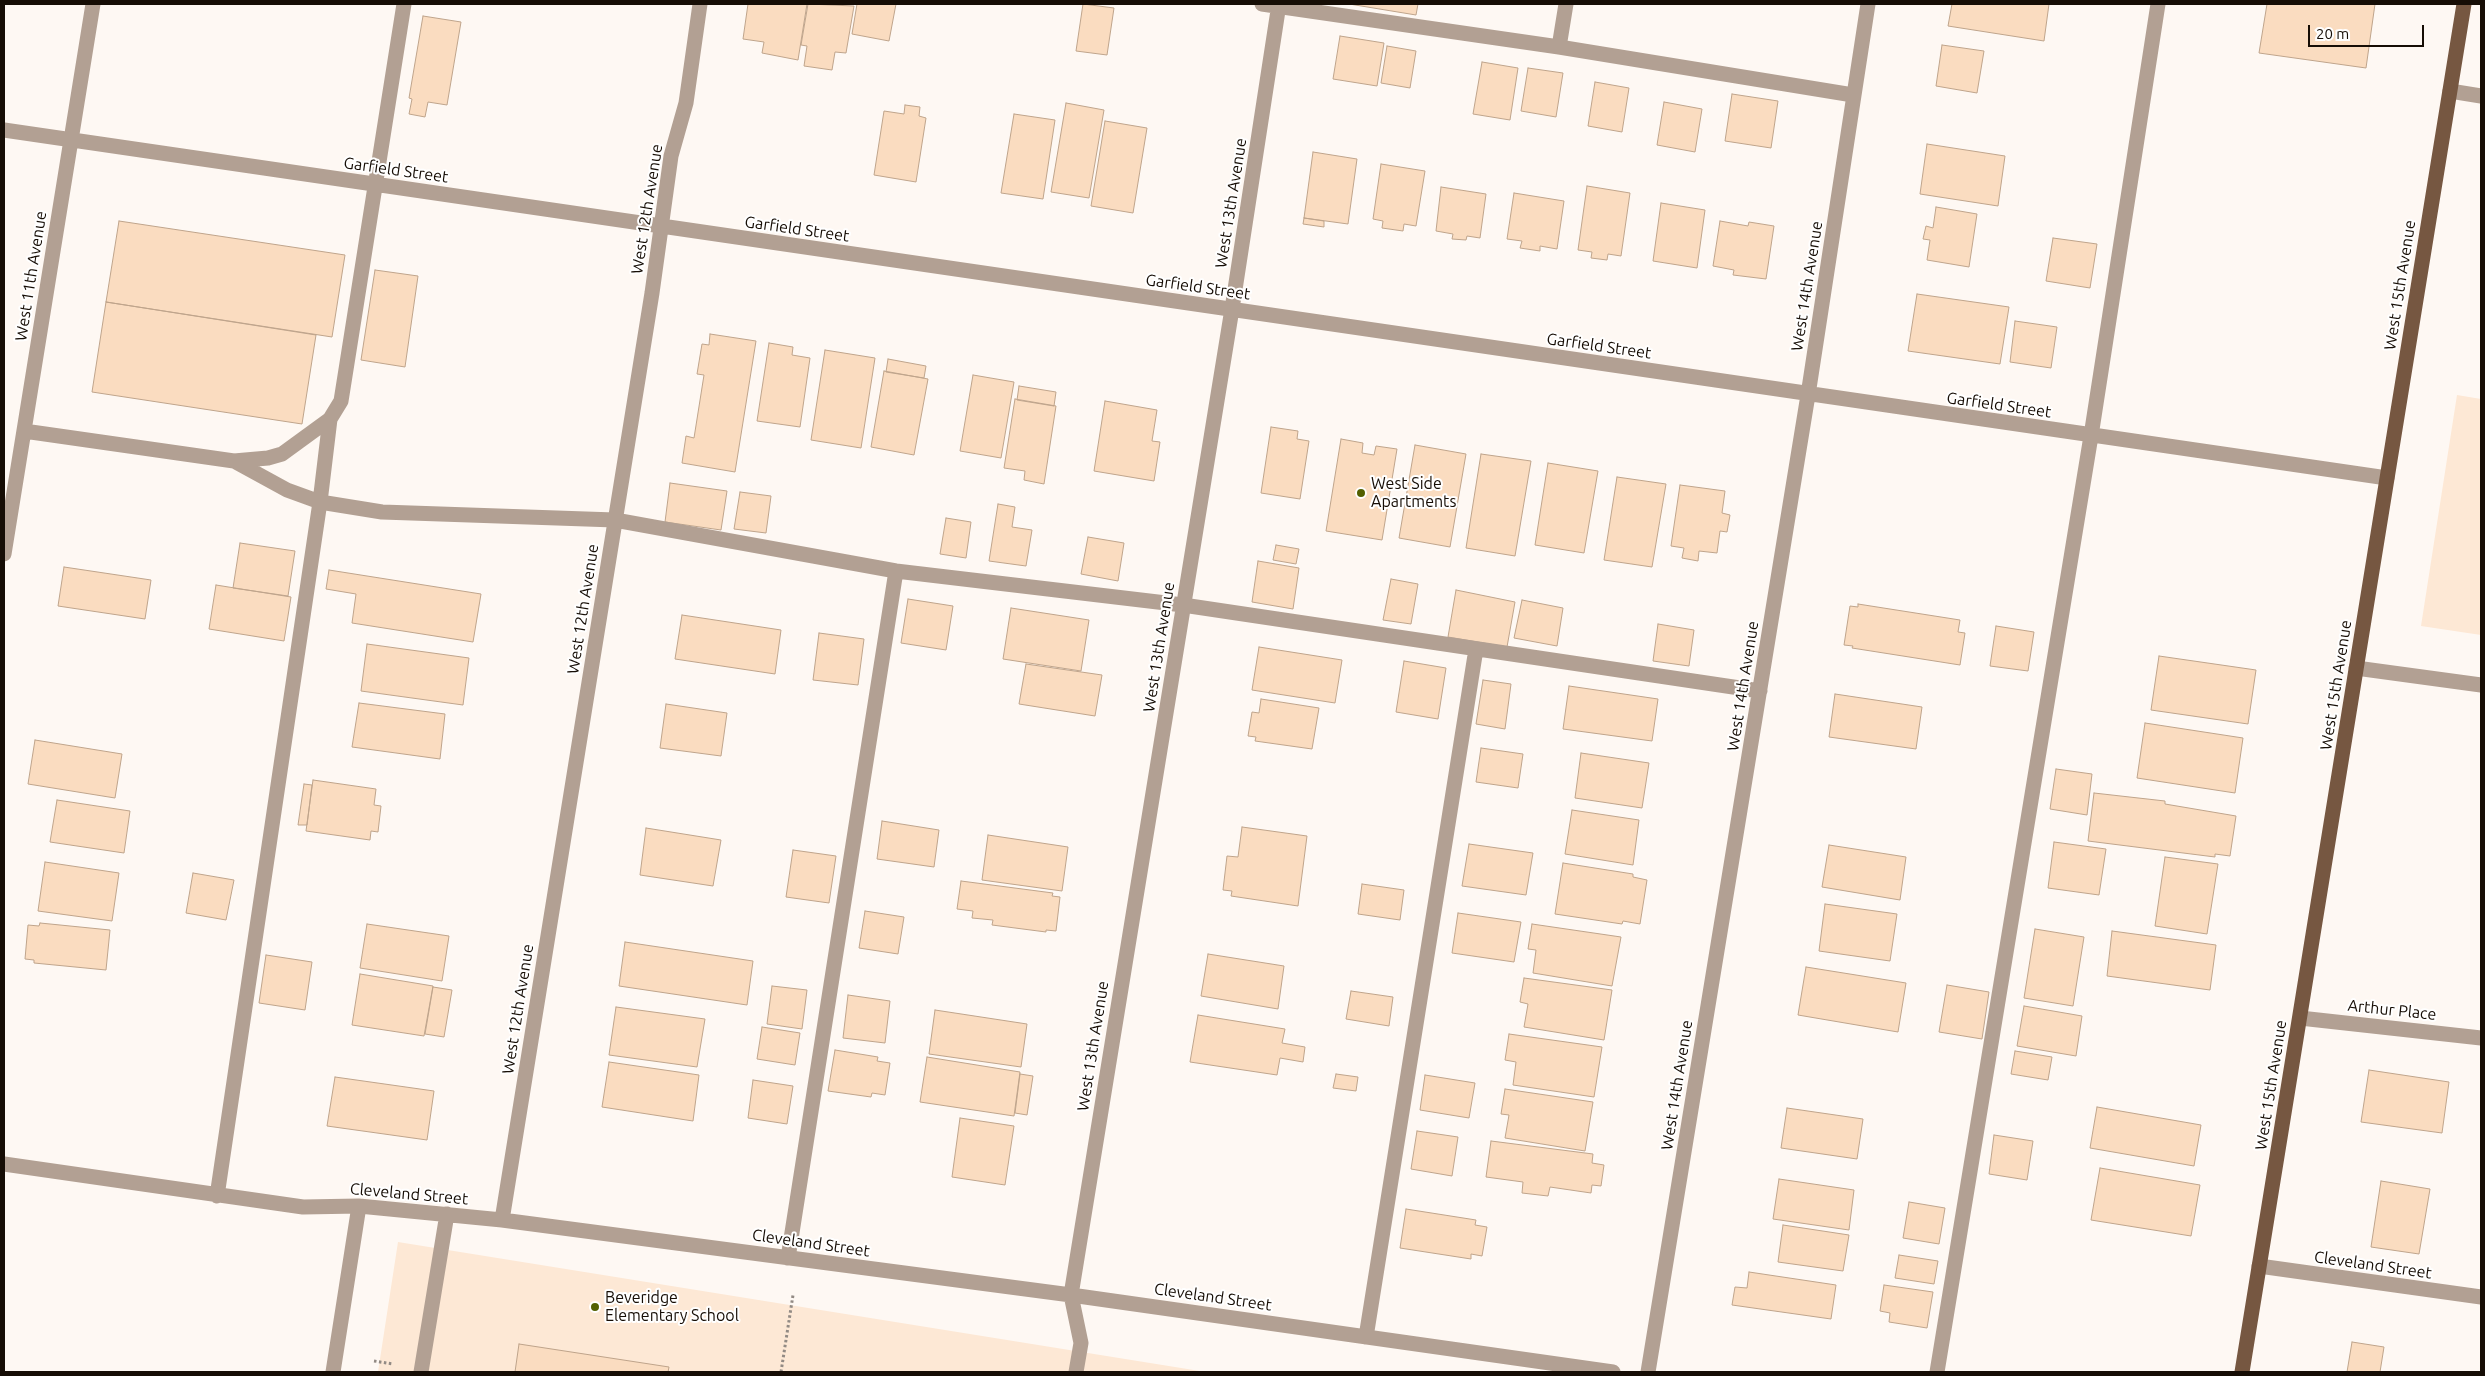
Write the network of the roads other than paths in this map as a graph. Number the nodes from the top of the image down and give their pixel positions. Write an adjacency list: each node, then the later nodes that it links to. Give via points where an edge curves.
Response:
1 (93, 4): 15 (street, West 11th Avenue)
2 (404, 4): 16 (street)
3 (700, 4): 17 (street, West 12th Avenue, via 686,103 671,156)
4 (1262, 4): 9 (street)
5 (1566, 4): 10 (street)
6 (1868, 4): 12 (street, West 14th Avenue)
7 (2158, 4): 22 (street)
8 (2464, 4): 11 (main road, West 15th Avenue)
9 (1279, 5): 10 (street); 18 (street, West 13th Avenue)
10 (1559, 47): 12 (street)
11 (2450, 91): 13 (street); 24 (main road, West 15th Avenue)
12 (1853, 94): 19 (street, West 14th Avenue)
13 (2481, 96)
14 (4, 130): 15 (street, Garfield Street)
15 (71, 140): 16 (street, Garfield Street); 21 (street, West 11th Avenue)
16 (375, 185): 17 (street, Garfield Street); 20 (street, via 341,401)
17 (662, 227): 18 (street, Garfield Street); 26 (street, West 12th Avenue)
18 (1232, 309): 19 (street, Garfield Street); 29 (street, West 13th Avenue)
19 (1808, 395): 22 (street, Garfield Street); 33 (street, West 14th Avenue)
20 (330, 419): 23 (street, via 282,454); 25 (street)
21 (24, 431): 23 (street); 27 (street, West 11th Avenue)
22 (2091, 436): 24 (street, Garfield Street); 51 (street)
23 (234, 461): 25 (street, via 287,490)
24 (2387, 478): 31 (main road, West 15th Avenue)
25 (320, 502): 26 (street, via 382,512); 37 (street)
26 (615, 520): 28 (street); 40 (street, West 12th Avenue)
27 (4, 554)
28 (896, 571): 29 (street); 41 (street)
29 (1183, 605): 30 (street); 43 (street, West 13th Avenue)
30 (1476, 648): 33 (street); 45 (street)
31 (2356, 668): 32 (street); 34 (main road, West 15th Avenue)
32 (2481, 685)
33 (1760, 691): 50 (street, West 14th Avenue)
34 (2300, 1018): 35 (street, Arthur Place); 42 (main road, West 15th Avenue)
35 (2481, 1038)
36 (4, 1164): 37 (street, Cleveland Street)
37 (216, 1196): 38 (street, Cleveland Street, via 303,1207)
38 (359, 1206): 39 (street, Cleveland Street); 46 (street)
39 (447, 1214): 40 (street, Cleveland Street); 47 (street)
40 (502, 1220): 41 (street, Cleveland Street)
41 (788, 1258): 43 (street, Cleveland Street)
42 (2260, 1266): 44 (street, Cleveland Street); 52 (main road, West 15th Avenue)
43 (1070, 1295): 45 (street, Cleveland Street); 48 (street, via 1080,1343)
44 (2481, 1298)
45 (1366, 1337): 49 (street, Cleveland Street)
46 (333, 1372)
47 (421, 1372)
48 (1076, 1372)
49 (1613, 1372)
50 (1648, 1372)
51 (1937, 1372)
52 (2242, 1372)

